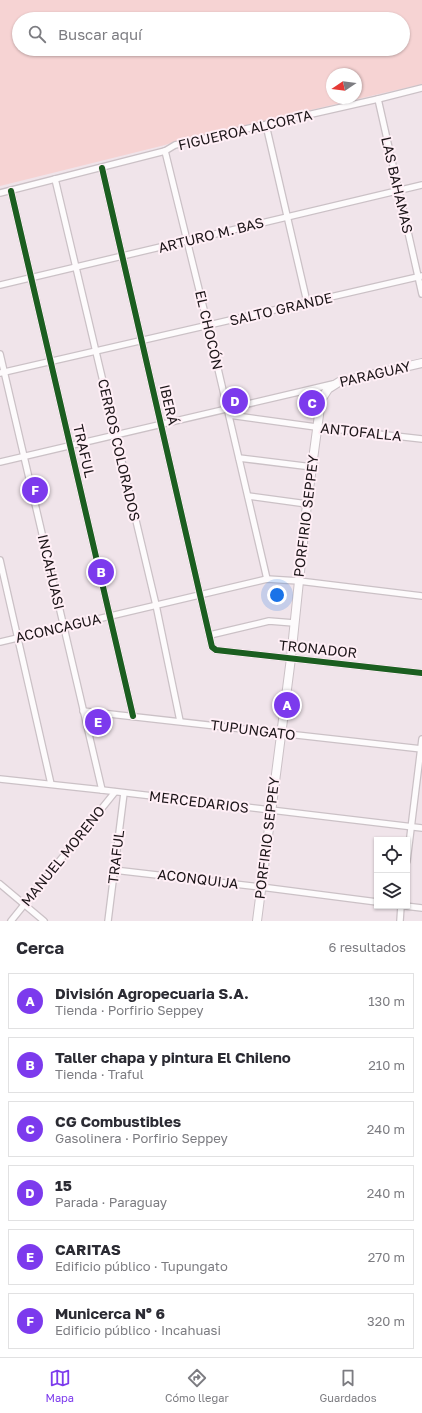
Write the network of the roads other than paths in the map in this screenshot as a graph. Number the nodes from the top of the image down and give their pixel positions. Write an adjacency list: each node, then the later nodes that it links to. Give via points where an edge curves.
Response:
1 (422, 88): 2 (street, FIGUEROA ALCORTA)
2 (378, 99): 3 (street, FIGUEROA ALCORTA); 9 (street, LAS BAHAMAS)
3 (266, 125): 4 (street, FIGUEROA ALCORTA, via 175,145); 11 (street)
4 (165, 151): 5 (street, FIGUEROA ALCORTA); 12 (street, EL CHOCÓN)
5 (102, 168): 6 (street, FIGUEROA ALCORTA); 13 (street, IBERÁ)
6 (55, 179): 8 (street, FIGUEROA ALCORTA); 14 (street, CERROS COLORADOS)
7 (422, 185): 9 (street, ARTURO M. BAS)
8 (11, 190): 10 (street, FIGUEROA ALCORTA); 16 (street, TRAFUL)
9 (398, 190): 11 (street, ARTURO M. BAS); 15 (street, LAS BAHAMAS)
10 (0, 193)
11 (286, 216): 12 (street, ARTURO M. BAS); 19 (street)
12 (188, 240): 13 (street, ARTURO M. BAS); 20 (street, EL CHOCÓN)
13 (123, 256): 14 (street, ARTURO M. BAS); 21 (street, IBERÁ)
14 (76, 268): 16 (street, ARTURO M. BAS); 22 (street, CERROS COLORADOS)
15 (420, 276): 18 (street, LAS BAHAMAS); 19 (street, SALTO GRANDE)
16 (31, 278): 17 (street, ARTURO M. BAS); 24 (street, TRAFUL)
17 (0, 285)
18 (422, 294)
19 (307, 302): 20 (street, SALTO GRANDE)
20 (208, 326): 21 (street, SALTO GRANDE); 28 (street, EL CHOCÓN)
21 (142, 340): 22 (street, SALTO GRANDE); 29 (street, IBERÁ)
22 (95, 350): 24 (street, SALTO GRANDE); 31 (street, CERROS COLORADOS)
23 (0, 354): 26 (street, INCAHUASI)
24 (51, 362): 26 (street, SALTO GRANDE); 33 (street, TRAFUL)
25 (422, 363): 27 (main road, PARAGUAY)
26 (2, 373): 34 (street, INCAHUASI)
27 (339, 382): 28 (street, PARAGUAY); 30 (main road, PORFIRIO SEPPEY, via 323,395)
28 (228, 412): 29 (street, PARAGUAY); 30 (street, ANTOFALLA); 35 (street, EL CHOCÓN)
29 (161, 424): 31 (street, PARAGUAY); 43 (street, IBERÁ)
30 (316, 427): 32 (street, ANTOFALLA); 37 (main road, PORFIRIO SEPPEY)
31 (115, 435): 33 (street, PARAGUAY); 45 (street, CERROS COLORADOS)
32 (422, 439)
33 (70, 446): 34 (street, PARAGUAY); 46 (street, TRAFUL)
34 (24, 456): 36 (street, PARAGUAY); 48 (street, INCAHUASI)
35 (239, 458): 37 (street); 38 (street, EL CHOCÓN)
36 (0, 462)
37 (312, 467): 39 (main road, PORFIRIO SEPPEY)
38 (248, 496): 39 (street); 41 (street, EL CHOCÓN)
39 (307, 504): 42 (main road, PORFIRIO SEPPEY)
40 (0, 560): 50 (street)
41 (266, 579): 42 (street, ACONCAGUA); 43 (street, ACONCAGUA)
42 (299, 582): 44 (street, ACONCAGUA); 47 (main road, PORFIRIO SEPPEY)
43 (200, 594): 45 (street, ACONCAGUA); 49 (street, IBERÁ)
44 (422, 596)
45 (156, 605): 46 (street, ACONCAGUA); 57 (street, CERROS COLORADOS)
46 (110, 616): 48 (street, ACONCAGUA); 56 (street, TRAFUL)
47 (294, 623): 49 (street, via 268,621); 53 (main road, PORFIRIO SEPPEY)
48 (63, 626): 50 (street, ACONCAGUA); 55 (street, INCAHUASI)
49 (210, 635): 52 (street, IBERÁ)
50 (18, 637): 51 (street, ACONCAGUA); 62 (street)
51 (0, 642)
52 (212, 647): 53 (street, TRONADOR, via 216,650)
53 (290, 658): 54 (street, TRONADOR); 58 (main road, PORFIRIO SEPPEY)
54 (422, 673)
55 (83, 711): 56 (street, TUPUNGATO); 63 (street, INCAHUASI)
56 (133, 716): 57 (street, TUPUNGATO)
57 (180, 722): 58 (street, TUPUNGATO)
58 (280, 733): 60 (street, TUPUNGATO); 66 (main road, PORFIRIO SEPPEY)
59 (422, 739): 60 (street)
60 (421, 749): 67 (street)
61 (0, 779): 62 (street, MERCEDARIOS)
62 (51, 784): 63 (street, MERCEDARIOS)
63 (102, 790): 64 (street, MERCEDARIOS)
64 (115, 792): 65 (street, MERCEDARIOS); 74 (street, MANUEL MORENO)
65 (124, 793): 66 (street, MERCEDARIOS); 70 (street, TRAFUL)
66 (271, 810): 67 (street, MERCEDARIOS); 72 (main road, PORFIRIO SEPPEY)
67 (411, 827): 68 (street, MERCEDARIOS); 69 (street)
68 (422, 828)
69 (410, 837)
70 (114, 870): 72 (street, ACONQUIJA); 80 (street, TRAFUL)
71 (0, 884): 74 (street)
72 (261, 887): 73 (street, ACONQUIJA); 81 (main road, PORFIRIO SEPPEY)
73 (374, 902)
74 (24, 905): 78 (street, MANUEL MORENO); 79 (street)
75 (410, 907): 76 (street)
76 (422, 908)
77 (402, 909): 82 (street)
78 (11, 921)
79 (44, 921)
80 (108, 921)
81 (257, 921)
82 (400, 921)

